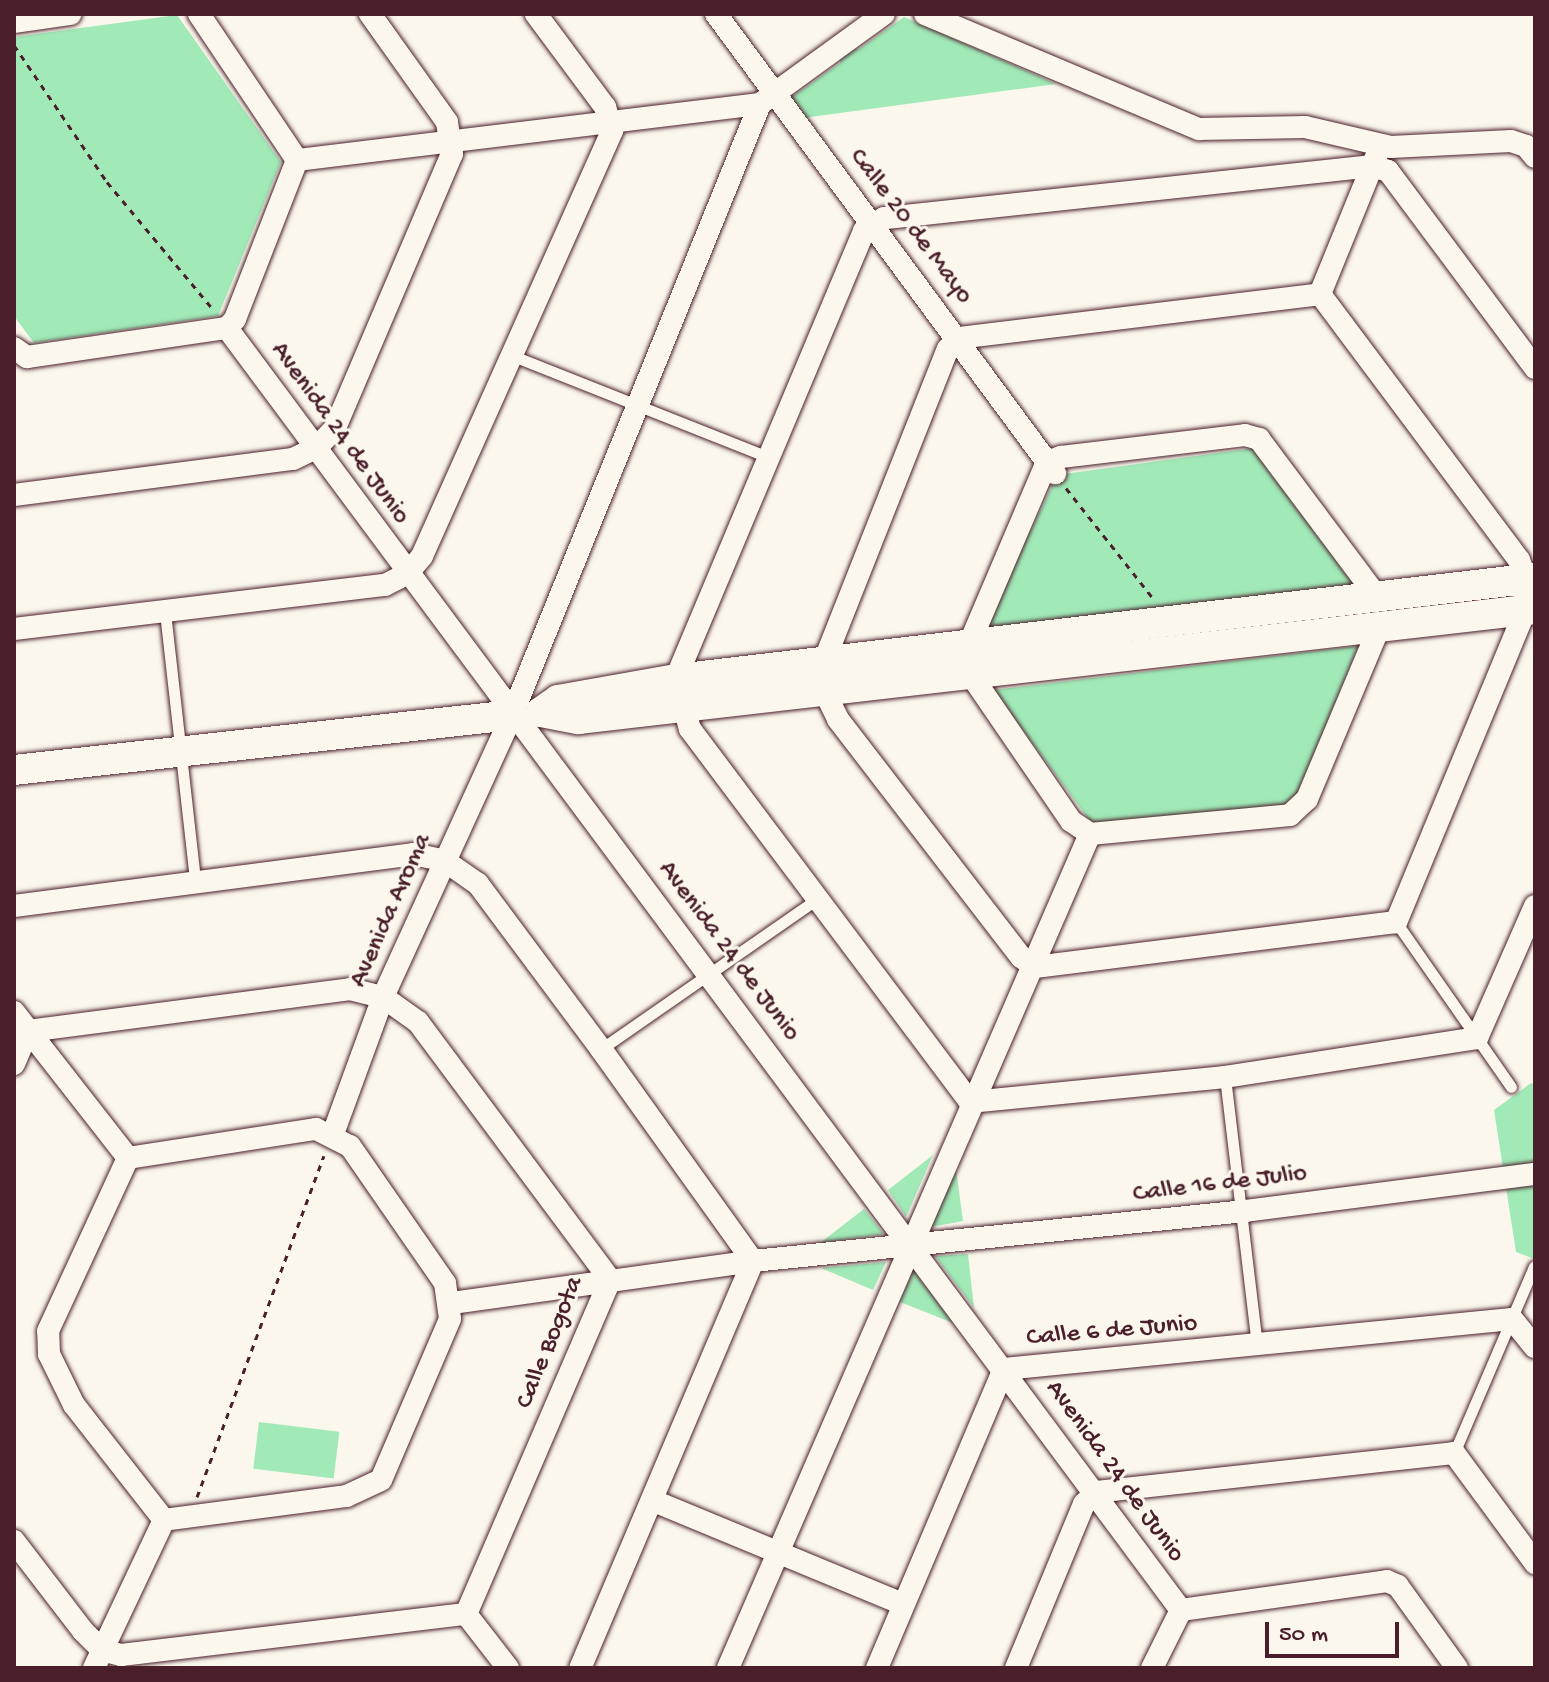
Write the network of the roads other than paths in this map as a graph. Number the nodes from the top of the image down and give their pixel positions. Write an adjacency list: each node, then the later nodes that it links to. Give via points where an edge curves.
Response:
1 (70, 14): 8 (street)
2 (199, 14): 14 (street)
3 (370, 14): 11 (street, via 447,122)
4 (536, 14): 10 (street)
5 (716, 14): 9 (street, Calle 20 de Mayo)
6 (884, 14): 9 (street)
7 (925, 14): 13 (street, via 1199,129 1305,127)
8 (14, 22)
9 (768, 100): 10 (street); 15 (street, Calle 20 de Mayo); 22 (street, Avenida Aroma)
10 (612, 119): 11 (street); 20 (street, via 612,131)
11 (453, 141): 14 (street); 23 (street, via 335,428)
12 (1531, 152): 13 (street)
13 (1376, 156): 15 (street, via 884,218); 16 (street); 21 (street)
14 (297, 160): 17 (street)
15 (873, 225): 18 (street, Calle 20 de Mayo); 24 (street, via 864,231)
16 (1320, 294): 18 (street); 28 (street)
17 (227, 328): 19 (street, via 27,357); 23 (street, Avenida 24 de Junio)
18 (958, 338): 25 (street, Calle 20 de Mayo); 34 (street, via 948,349)
19 (14, 348)
20 (513, 356): 22 (lane); 27 (street, via 422,556)
21 (1535, 368)
22 (639, 406): 24 (lane); 36 (street, Avenida Aroma)
23 (316, 448): 26 (street, via 293,459); 27 (street, Avenida 24 de Junio)
24 (765, 456): 35 (street)
25 (1052, 469): 31 (street, via 1245,435 1259,439); 33 (street)
26 (14, 495)
27 (407, 574): 30 (street, via 385,585); 36 (street, Avenida 24 de Junio)
28 (1530, 579): 29 (street); 31 (street)
29 (1530, 610): 31 (street); 45 (street)
30 (165, 612): 32 (street); 37 (lane)
31 (1379, 613): 33 (street); 33 (street, via 1173,623); 39 (street, via 1301,810)
32 (14, 629)
33 (970, 661): 34 (street); 39 (street, via 1071,821)
34 (824, 678): 35 (street); 46 (street, via 838,719 1021,957)
35 (678, 693): 36 (street, via 558,700); 42 (street)
36 (526, 713): 37 (street); 40 (street, Avenida Aroma); 47 (street, Avenida 24 de Junio)
37 (180, 752): 38 (street); 41 (lane)
38 (14, 770)
39 (1090, 834): 46 (street)
40 (445, 861): 41 (street, via 413,854); 48 (street, Avenida Aroma); 52 (street, via 478,884)
41 (195, 881): 43 (street)
42 (815, 900): 47 (lane); 56 (street)
43 (14, 906)
44 (1535, 906): 51 (street)
45 (1396, 922): 46 (street); 51 (lane)
46 (1035, 967): 56 (street)
47 (710, 973): 52 (lane); 61 (street, Avenida 24 de Junio)
48 (383, 997): 50 (street, Calle Bogota, via 350,989); 57 (street, Avenida Aroma); 64 (street, Calle Bogota, via 418,1022)
49 (14, 1012): 50 (street)
50 (28, 1031): 53 (street); 58 (street)
51 (1477, 1038): 54 (street); 55 (lane)
52 (601, 1049): 62 (street)
53 (14, 1064)
54 (1225, 1077): 56 (street); 60 (lane)
55 (1511, 1087)
56 (970, 1102): 61 (street)
57 (333, 1134): 58 (street, via 316,1129); 65 (street, via 350,1146 445,1283)
58 (128, 1158): 73 (street, via 48,1331 49,1354 74,1405)
59 (1535, 1174): 60 (street, Calle 16 de Julio)
60 (1245, 1211): 61 (street, Calle 16 de Julio); 68 (lane)
61 (911, 1246): 62 (street, Calle 16 de Julio); 69 (street, Avenida 24 de Junio); 75 (street)
62 (753, 1261): 64 (street, Calle 16 de Julio); 72 (street)
63 (1534, 1266): 66 (lane)
64 (610, 1280): 65 (street, Calle 16 de Julio); 79 (street, Calle Bogota)
65 (452, 1303): 73 (street, via 381,1480 346,1496)
66 (1512, 1319): 67 (street); 68 (street, Calle 6 de Junio); 70 (lane)
67 (1535, 1347)
68 (1257, 1348): 69 (street, Calle 6 de Junio)
69 (1004, 1369): 71 (street, Avenida 24 de Junio); 77 (street, Calle 6 de Junio)
70 (1454, 1453): 71 (street); 76 (street)
71 (1096, 1492): 78 (street, Avenida 24 de Junio); 85 (street, via 1084,1504)
72 (654, 1501): 75 (street); 82 (street)
73 (164, 1520): 80 (street)
74 (14, 1541): 80 (street)
75 (779, 1549): 77 (street); 83 (street)
76 (1535, 1563)
77 (903, 1604): 84 (street, Calle 6 de Junio)
78 (1181, 1610): 86 (street); 87 (street, via 1387,1581 1398,1586)
79 (466, 1614): 80 (street); 81 (street)
80 (98, 1659)
81 (508, 1668)
82 (580, 1668)
83 (728, 1668)
84 (877, 1668)
85 (1016, 1668)
86 (1152, 1668)
87 (1457, 1668)

